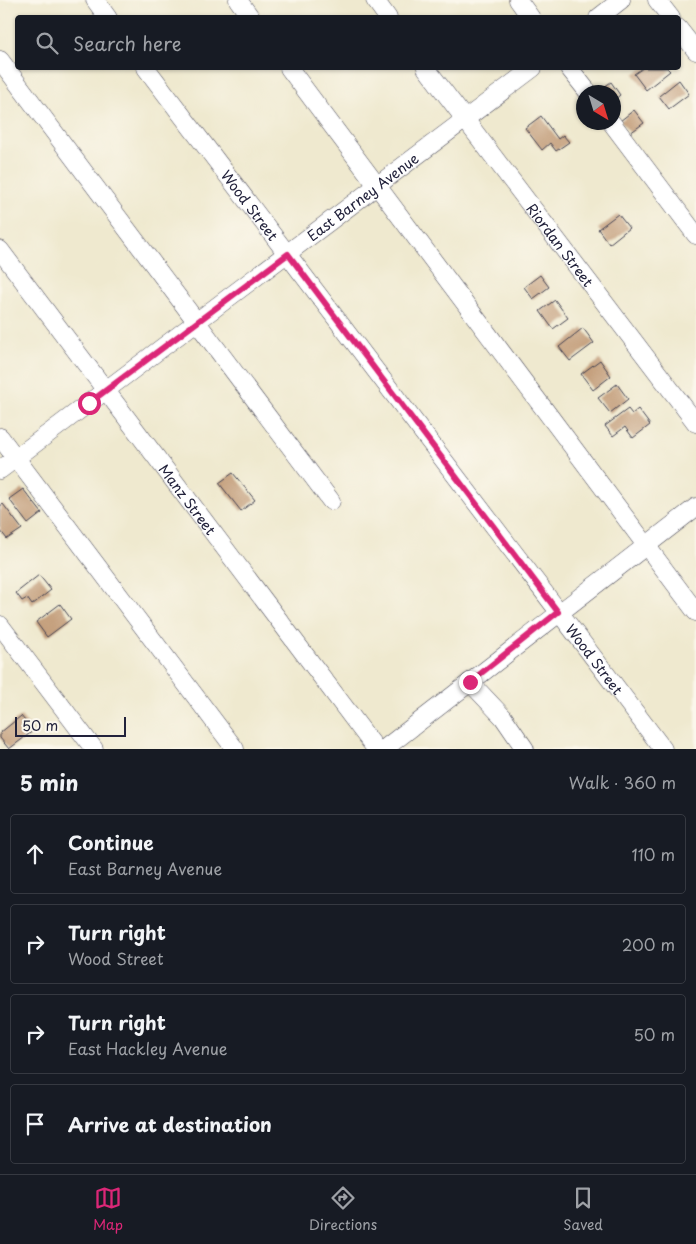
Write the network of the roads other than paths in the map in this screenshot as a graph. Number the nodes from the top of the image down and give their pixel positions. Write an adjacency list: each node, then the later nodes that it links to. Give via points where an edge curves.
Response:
1 (95, 0): 7 (street)
2 (238, 0): 8 (street)
3 (375, 0): 9 (street)
4 (518, 0): 10 (street)
5 (621, 0): 11 (street)
6 (657, 0): 12 (street)
7 (106, 15)
8 (249, 15)
9 (386, 15)
10 (529, 15)
11 (602, 15)
12 (669, 15)
13 (681, 32): 14 (street)
14 (696, 51)
15 (0, 60): 28 (street)
16 (148, 70): 27 (street, Wood Street)
17 (291, 70): 24 (street)
18 (428, 70): 22 (street, Riordan Street)
19 (531, 70): 22 (street, East Barney Avenue)
20 (571, 70): 21 (street)
21 (582, 85)
22 (465, 120): 24 (street, East Barney Avenue); 30 (street, Riordan Street)
23 (617, 130): 25 (street)
24 (378, 186): 27 (street, East Barney Avenue); 36 (street)
25 (696, 235)
26 (0, 250): 29 (street, Manz Street)
27 (288, 254): 28 (street, East Barney Avenue); 37 (street, Wood Street)
28 (198, 321): 29 (street, East Barney Avenue); 34 (street)
29 (105, 392): 32 (street, East Barney Avenue); 43 (street, Manz Street)
30 (696, 423)
31 (0, 437): 32 (street)
32 (16, 458): 33 (street, East Barney Avenue); 42 (street)
33 (0, 470)
34 (331, 500)
35 (696, 507): 36 (street)
36 (646, 545): 37 (street); 38 (street)
37 (558, 612): 40 (street); 46 (street, Wood Street)
38 (696, 612)
39 (0, 625): 41 (street)
40 (470, 682): 44 (street); 45 (street, via 504,717)
41 (94, 749)
42 (235, 749)
43 (376, 749)
44 (384, 749)
45 (525, 749)
46 (663, 749)

